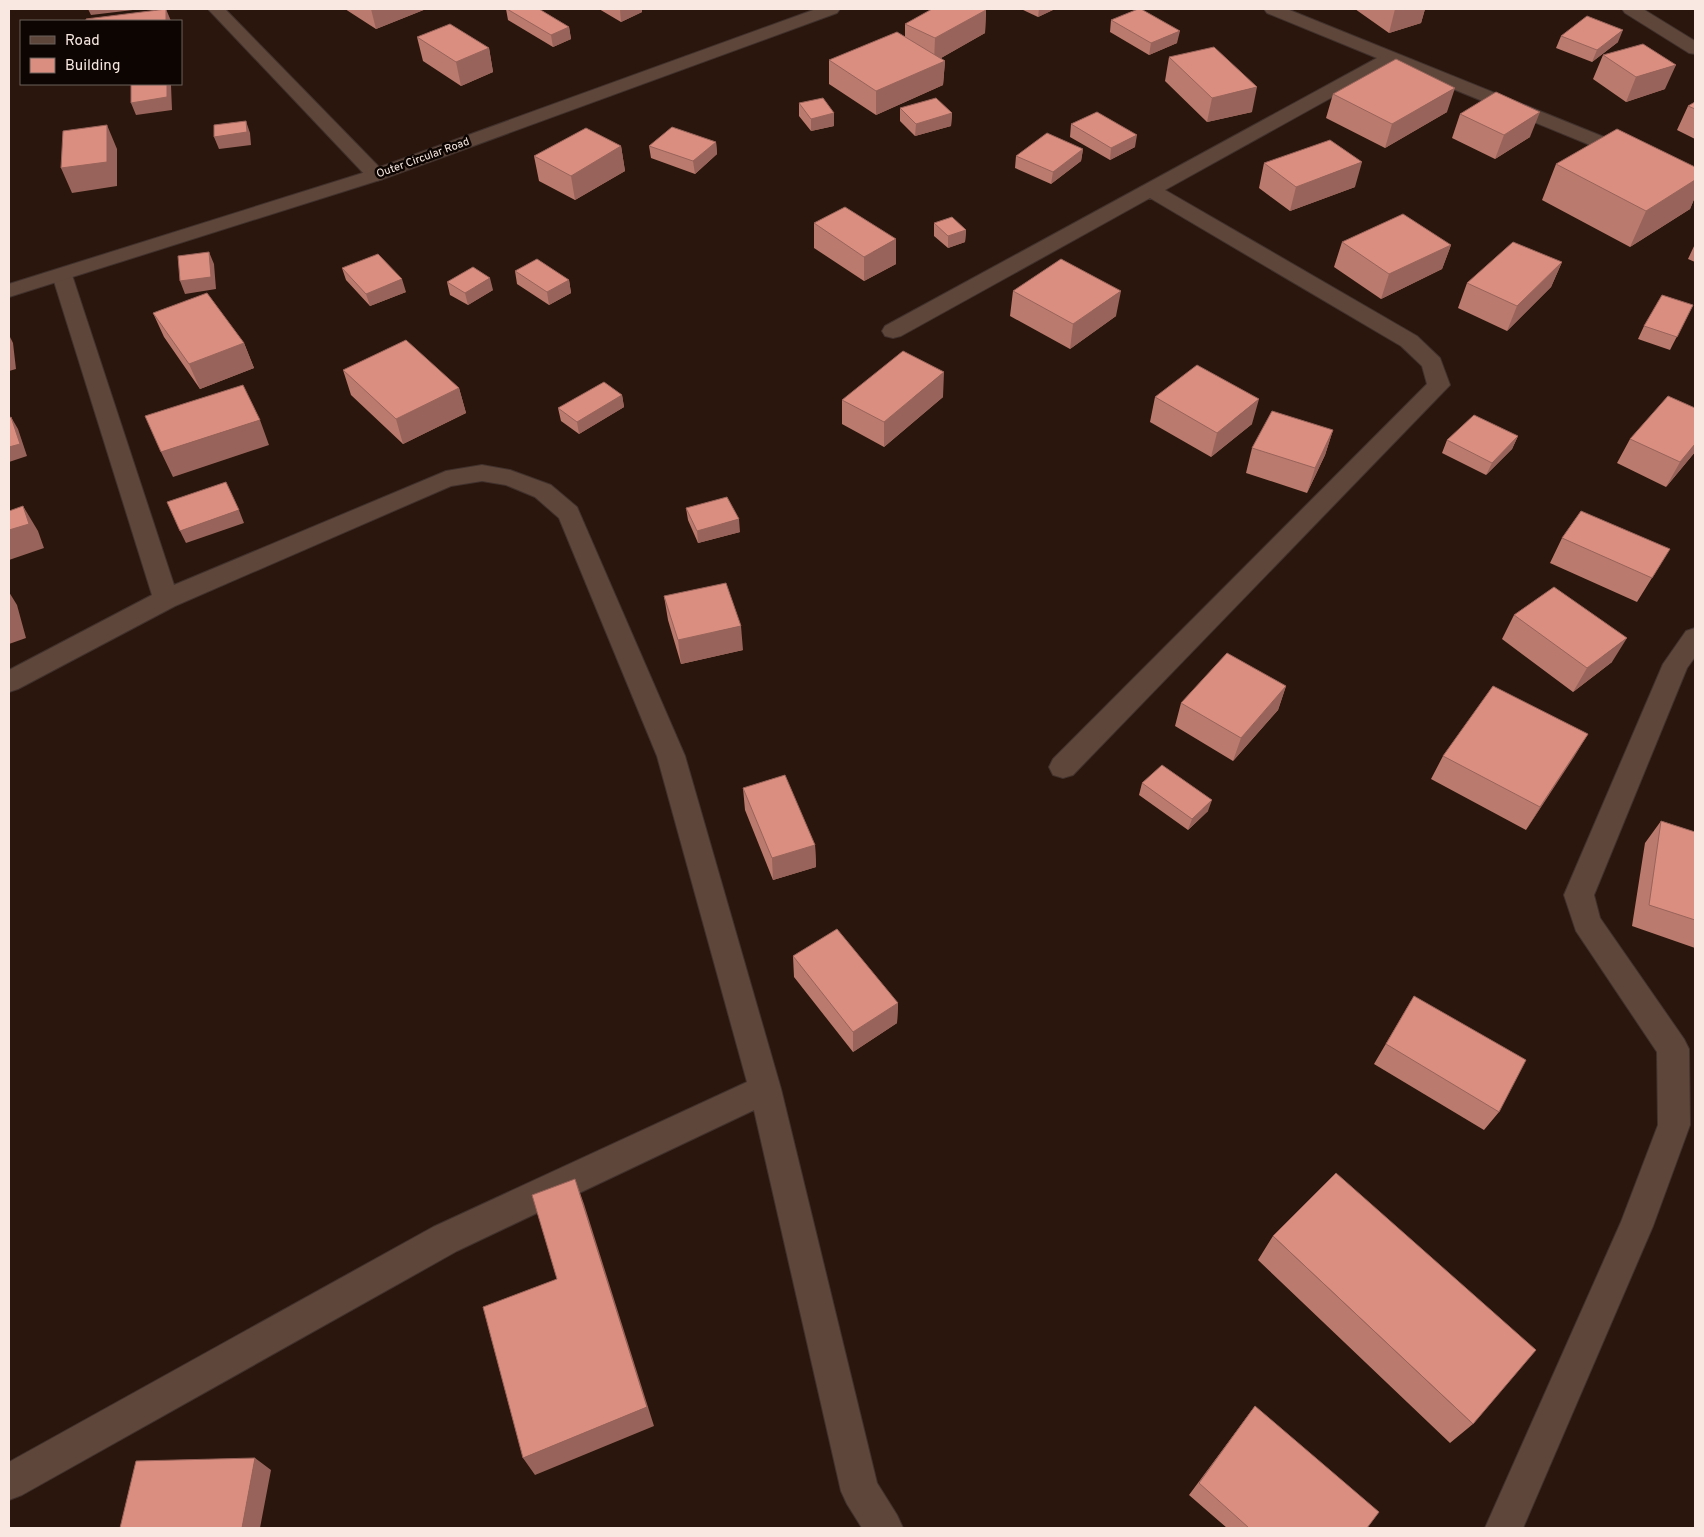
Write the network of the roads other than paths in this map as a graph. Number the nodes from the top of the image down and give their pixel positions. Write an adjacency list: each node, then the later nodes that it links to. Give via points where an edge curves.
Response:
1 (216, 9): 8 (street)
2 (831, 9): 8 (street, Outer Circular Road)
3 (1273, 9): 6 (street)
4 (1631, 9): 5 (street)
5 (1695, 48)
6 (1392, 57): 7 (street); 9 (street)
7 (1597, 141)
8 (376, 175): 10 (street, Outer Circular Road)
9 (1150, 190): 12 (street); 16 (street, via 1409,341 1432,363 1439,385)
10 (62, 275): 11 (street, Outer Circular Road); 13 (street)
11 (9, 291)
12 (893, 331)
13 (166, 599): 15 (street); 17 (street, via 446,479 482,473 510,478 543,491 569,514 671,756)
14 (1695, 638): 20 (street, via 1676,664 1579,895 1586,922 1673,1049 1674,1125 1636,1226)
15 (9, 682)
16 (1063, 767)
17 (765, 1089): 18 (street, via 445,1239); 19 (street, via 860,1491)
18 (9, 1482)
19 (884, 1528)
20 (1504, 1528)

